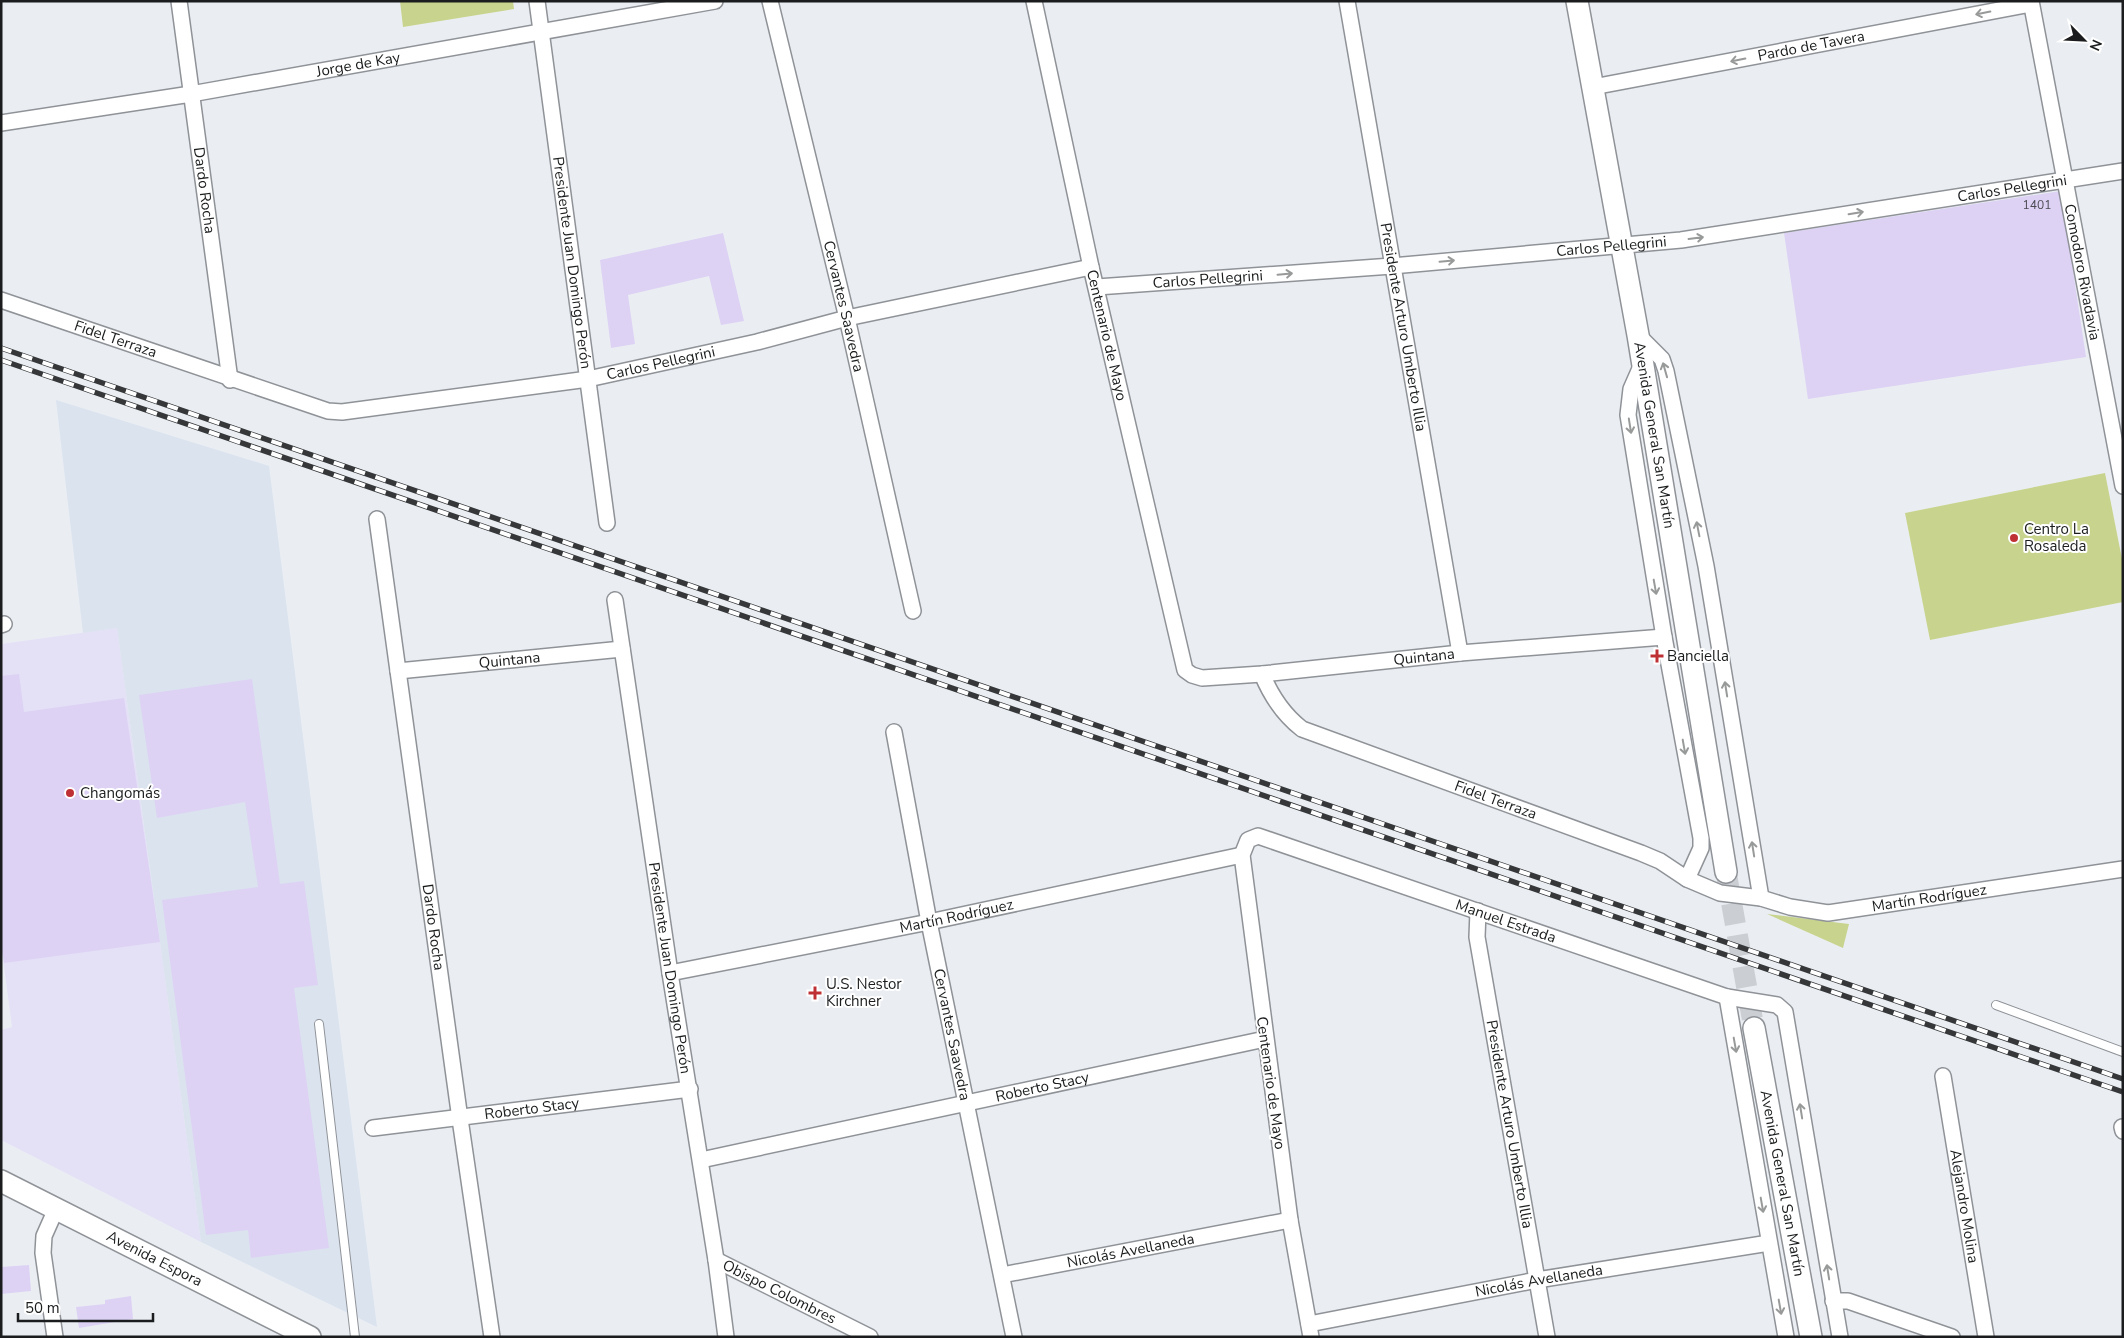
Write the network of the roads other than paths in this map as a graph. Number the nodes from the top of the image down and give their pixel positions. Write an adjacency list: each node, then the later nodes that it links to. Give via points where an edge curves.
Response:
1 (180, 1): 11 (street, Dardo Rocha)
2 (537, 1): 9 (street, Presidente Juan Domingo Perón)
3 (716, 1): 9 (street, Jorge de Kay)
4 (770, 1): 20 (street, Cervantes Saavedra)
5 (1034, 1): 17 (street, Centenario de Mayo)
6 (1347, 1): 16 (street, Presidente Arturo Umberto Illia)
7 (1577, 1): 10 (main road, Avenida General San Martín)
8 (2031, 3): 10 (street, Pardo de Tavera, one-way to 10); 14 (street, Comodoro Rivadavia)
9 (540, 30): 11 (street, Jorge de Kay); 23 (street, Presidente Juan Domingo Perón)
10 (1593, 87): 15 (main road, Avenida General San Martín)
11 (191, 94): 12 (street, Jorge de Kay); 24 (street, Dardo Rocha)
12 (1, 123)
13 (2123, 171): 14 (street, Carlos Pellegrini)
14 (2065, 179): 15 (street, Carlos Pellegrini, one-way to 14, via 1709,236); 25 (street, Comodoro Rivadavia)
15 (1621, 246): 16 (street, Carlos Pellegrini, one-way to 15); 21 (main road, Avenida General San Martín)
16 (1392, 266): 18 (street, Carlos Pellegrini, one-way to 16); 32 (street, Presidente Arturo Umberto Illia)
17 (1091, 267): 18 (street, Centenario de Mayo); 20 (street, Carlos Pellegrini)
18 (1097, 287): 33 (street, Centenario de Mayo)
19 (1, 300): 24 (street, Fidel Terraza)
20 (847, 318): 23 (street, Carlos Pellegrini, via 757,342); 29 (street, Cervantes Saavedra)
21 (1638, 335): 22 (main road, Avenida General San Martín); 42 (street, one-way to 21, via 1706,566 1666,371 1662,359)
22 (1643, 362): 30 (street, one-way to 30, via 1631,389 1628,414); 39 (main road, Avenida General San Martín)
23 (588, 379): 24 (street, Carlos Pellegrini, via 342,412 328,411); 27 (street, Presidente Juan Domingo Perón)
24 (230, 380)
25 (2123, 486)
26 (377, 519): 34 (street, Dardo Rocha)
27 (607, 523)
28 (615, 600): 31 (street, Presidente Juan Domingo Perón)
29 (913, 611)
30 (1664, 637): 32 (street, Quintana); 40 (street, one-way to 40, via 1701,838 1701,848)
31 (622, 649): 34 (street, Quintana); 45 (street, Presidente Juan Domingo Perón)
32 (1460, 653): 35 (street, Quintana)
33 (1185, 670): 35 (street, Quintana, via 1202,678)
34 (398, 671): 55 (street, Dardo Rocha)
35 (1264, 681): 40 (street, Fidel Terraza, via 1281,708 1302,730 1641,853)
36 (894, 732): 44 (street, Cervantes Saavedra)
37 (1242, 855): 43 (street, Manuel Estrada, via 1248,840 1258,836); 44 (street, Martín Rodríguez); 50 (street, Centenario de Mayo)
38 (2123, 869): 42 (street, Martín Rodríguez, via 1845,912 1808,911)
39 (1726, 872)
40 (1687, 879): 41 (street, Fidel Terraza)
41 (1736, 896): 42 (street, Martín Rodríguez)
42 (1761, 898)
43 (1478, 911): 46 (street, Manuel Estrada); 64 (street, Presidente Arturo Umberto Illia, via 1477,937)
44 (929, 922): 45 (street, Martín Rodríguez); 54 (street, Cervantes Saavedra)
45 (670, 973): 53 (street, Presidente Juan Domingo Perón)
46 (1726, 997): 61 (street, one-way to 61); 65 (street, Manuel Estrada, one-way to 46, via 1785,1012 1777,1005)
47 (1996, 1006): 51 (lane)
48 (318, 1024): 69 (lane)
49 (1754, 1028): 76 (main road, Avenida General San Martín)
50 (1265, 1039): 54 (street, Roberto Stacy); 60 (street, Centenario de Mayo)
51 (2123, 1052)
52 (1943, 1076): 79 (street, Alejandro Molina)
53 (690, 1090): 55 (street, Roberto Stacy); 57 (street, Presidente Juan Domingo Perón)
54 (966, 1104): 57 (street, Roberto Stacy); 63 (street, Cervantes Saavedra)
55 (460, 1119): 56 (street, Roberto Stacy); 70 (street, Dardo Rocha)
56 (373, 1128)
57 (701, 1160): 62 (street, Presidente Juan Domingo Perón)
58 (1, 1181): 59 (main road, Avenida Espora)
59 (56, 1209): 67 (street, via 44,1236 43,1253); 68 (main road, Avenida Espora)
60 (1290, 1220): 63 (street, Nicolás Avellaneda); 66 (street, Centenario de Mayo)
61 (1769, 1243): 64 (street, Nicolás Avellaneda); 75 (street, one-way to 75)
62 (716, 1260): 71 (street, Presidente Juan Domingo Perón); 72 (street, Obispo Colombres)
63 (1002, 1275): 73 (street, Cervantes Saavedra)
64 (1537, 1280): 66 (street, Nicolás Avellaneda); 74 (street, Presidente Arturo Umberto Illia)
65 (1833, 1301): 77 (street, Manuel Estrada); 78 (street, via 1848,1301)
66 (1310, 1330)
67 (55, 1337)
68 (310, 1337)
69 (355, 1337)
70 (492, 1337)
71 (726, 1337)
72 (870, 1337)
73 (1014, 1337)
74 (1547, 1337)
75 (1786, 1337)
76 (1811, 1337)
77 (1840, 1337)
78 (1952, 1337)
79 (1986, 1337)

